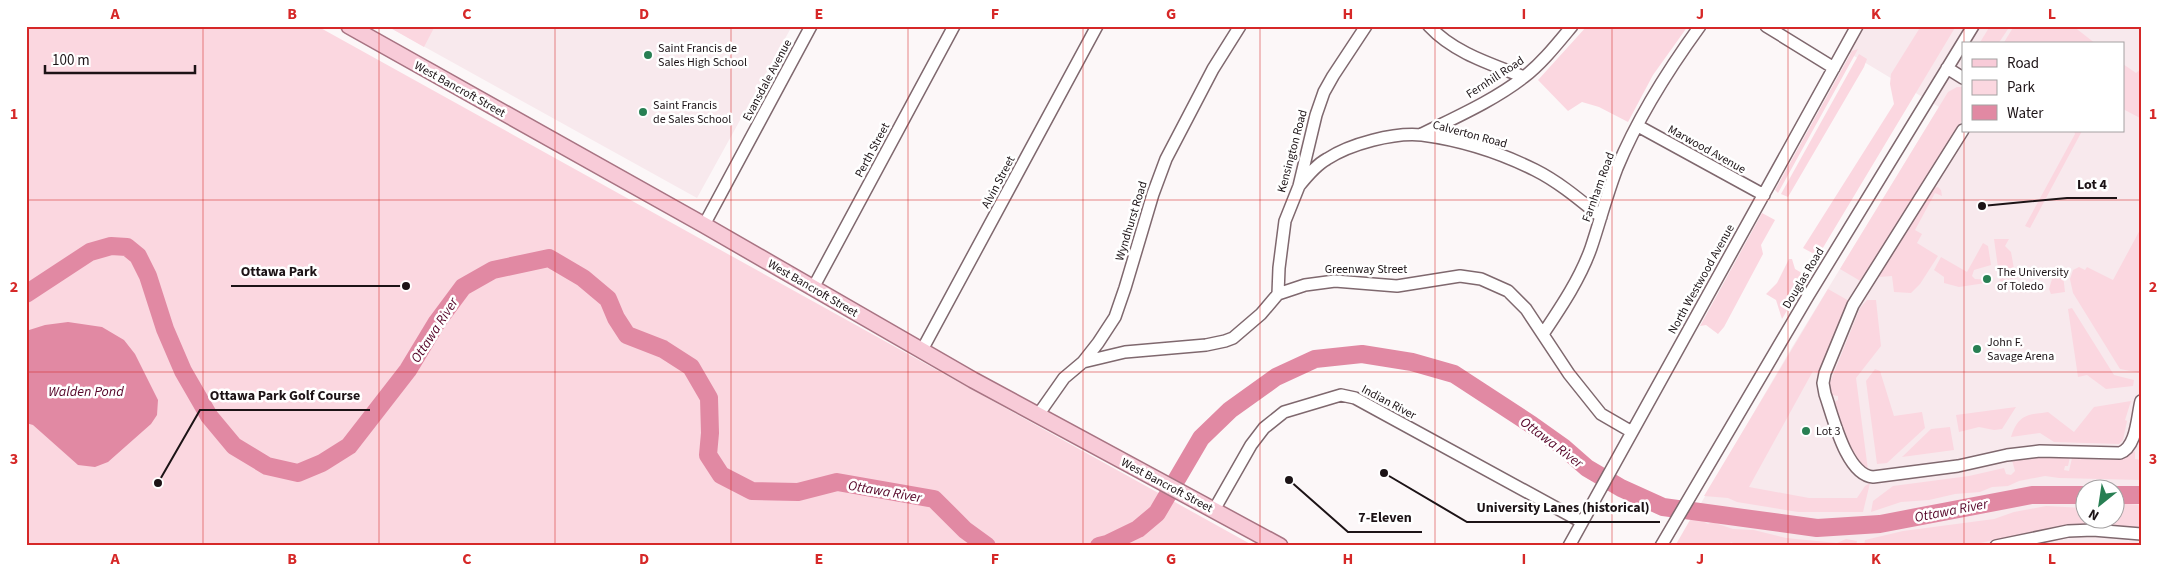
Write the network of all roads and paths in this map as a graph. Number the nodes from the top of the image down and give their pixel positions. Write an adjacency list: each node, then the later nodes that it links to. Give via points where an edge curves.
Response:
1 (349, 26): 25 (main road, West Bancroft Street)
2 (811, 26): 25 (street, Evansdale Avenue)
3 (954, 26): 26 (street, Perth Street)
4 (1098, 26): 29 (street, Alvin Street)
5 (1240, 26): 30 (street, Wyndhurst Road, via 1213,69 1166,159 1114,316)
6 (1366, 26): 22 (street, Kensington Road, via 1324,92)
7 (1430, 26): 17 (street, via 1443,40 1457,48)
8 (1572, 26): 17 (street, Fernhill Road)
9 (1700, 26): 19 (street, Farnham Road, via 1667,72)
10 (1766, 26): 15 (street)
11 (1857, 26): 15 (street, North Westwood Avenue)
12 (1973, 26): 13 (street, Douglas Road)
13 (1963, 42)
14 (1962, 44): 16 (street, Douglas Road)
15 (1834, 68): 23 (street, North Westwood Avenue)
16 (1947, 68): 18 (street); 37 (street, Douglas Road)
17 (1524, 77): 21 (street, Fernhill Road, via 1482,104)
18 (1962, 77)
19 (1638, 126): 23 (street, Marwood Avenue); 24 (street, Farnham Road, via 1618,168)
20 (1962, 132): 31 (street, via 1853,305 1825,373 1825,394 1851,462 1861,473 1871,477 2040,451 2120,453 2129,449 2132,442)
21 (1420, 135): 22 (street, Calverton Road, via 1357,144 1326,159); 24 (street, Calverton Road, via 1459,143 1535,170 1560,184)
22 (1299, 186): 27 (street, Kensington Road, via 1286,221)
23 (1764, 195): 33 (street, North Westwood Avenue)
24 (1601, 217): 28 (street, Farnham Road, via 1578,277)
25 (704, 225): 26 (main road, West Bancroft Street)
26 (813, 288): 29 (main road, West Bancroft Street)
27 (1278, 294): 28 (street, Greenway Street, via 1305,285 1335,281 1397,286 1460,276 1481,279 1508,291 1526,309); 30 (street, Greenway Street, via 1255,319 1225,341 1125,352)
28 (1543, 334): 33 (street, Greenway Street, via 1601,414)
29 (922, 350): 32 (main road, West Bancroft Street)
30 (1083, 362): 32 (street, Wyndhurst Road, via 1064,378)
31 (2141, 401)
32 (1038, 415): 34 (main road, West Bancroft Street)
33 (1632, 432): 35 (street, North Westwood Avenue)
34 (1214, 510): 35 (street, Indian River, via 1264,428 1284,412 1341,395 1355,398); 38 (main road, West Bancroft Street)
35 (1582, 522): 39 (street, North Westwood Avenue)
36 (2141, 534): 40 (street, via 2068,531)
37 (1663, 543)
38 (1280, 546)
39 (1569, 546)
40 (1996, 546)

